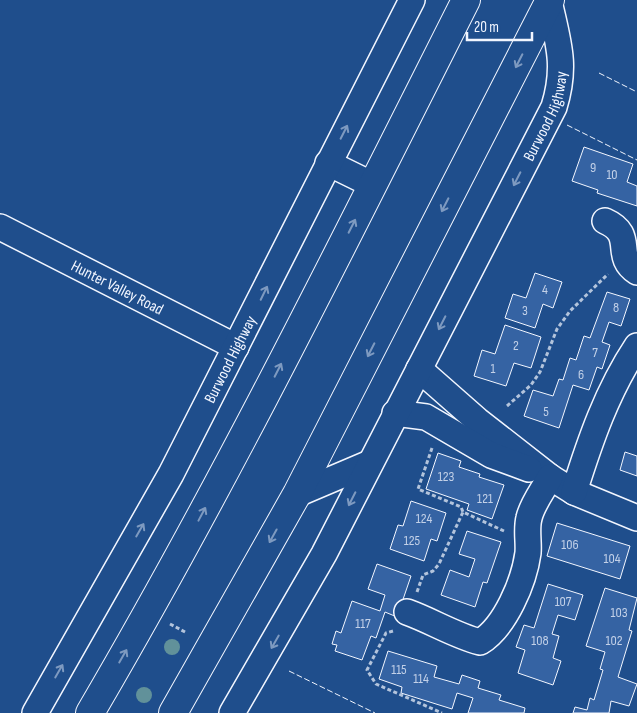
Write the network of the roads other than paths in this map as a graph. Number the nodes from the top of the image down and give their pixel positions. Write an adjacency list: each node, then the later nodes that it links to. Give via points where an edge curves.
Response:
1 (412, 0): 4 (street, Burwood Highway, one-way to 1)
2 (466, 0): 5 (highway)
3 (550, 1): 11 (street, Burwood Highway, one-way to 11, via 562,64 554,107); 16 (highway, Burwood Highway, one-way to 16)
4 (328, 163): 5 (street); 10 (street, Burwood Highway, one-way to 4)
5 (373, 185): 20 (highway, one-way to 5, via 149,612)
6 (605, 222): 8 (street, via 618,226)
7 (0, 227): 10 (street, Hunter Valley Road)
8 (631, 265)
9 (637, 346): 15 (street, via 605,405)
10 (236, 347): 19 (street, Burwood Highway, one-way to 10, via 148,516)
11 (419, 369): 12 (street, Burwood Highway); 14 (street)
12 (395, 413): 13 (street, Burwood Highway); 14 (street, via 426,417 490,455)
13 (370, 463): 16 (street); 22 (street, Burwood Highway, one-way to 22, via 307,587)
14 (550, 477): 15 (street); 18 (street, via 529,517 528,553 522,575 505,618 490,636 480,642 462,638 430,620)
15 (574, 492): 17 (street)
16 (297, 494): 21 (highway, Burwood Highway, one-way to 21)
17 (637, 518)
18 (407, 612)
19 (35, 713)
20 (90, 713)
21 (172, 713)
22 (232, 713)

